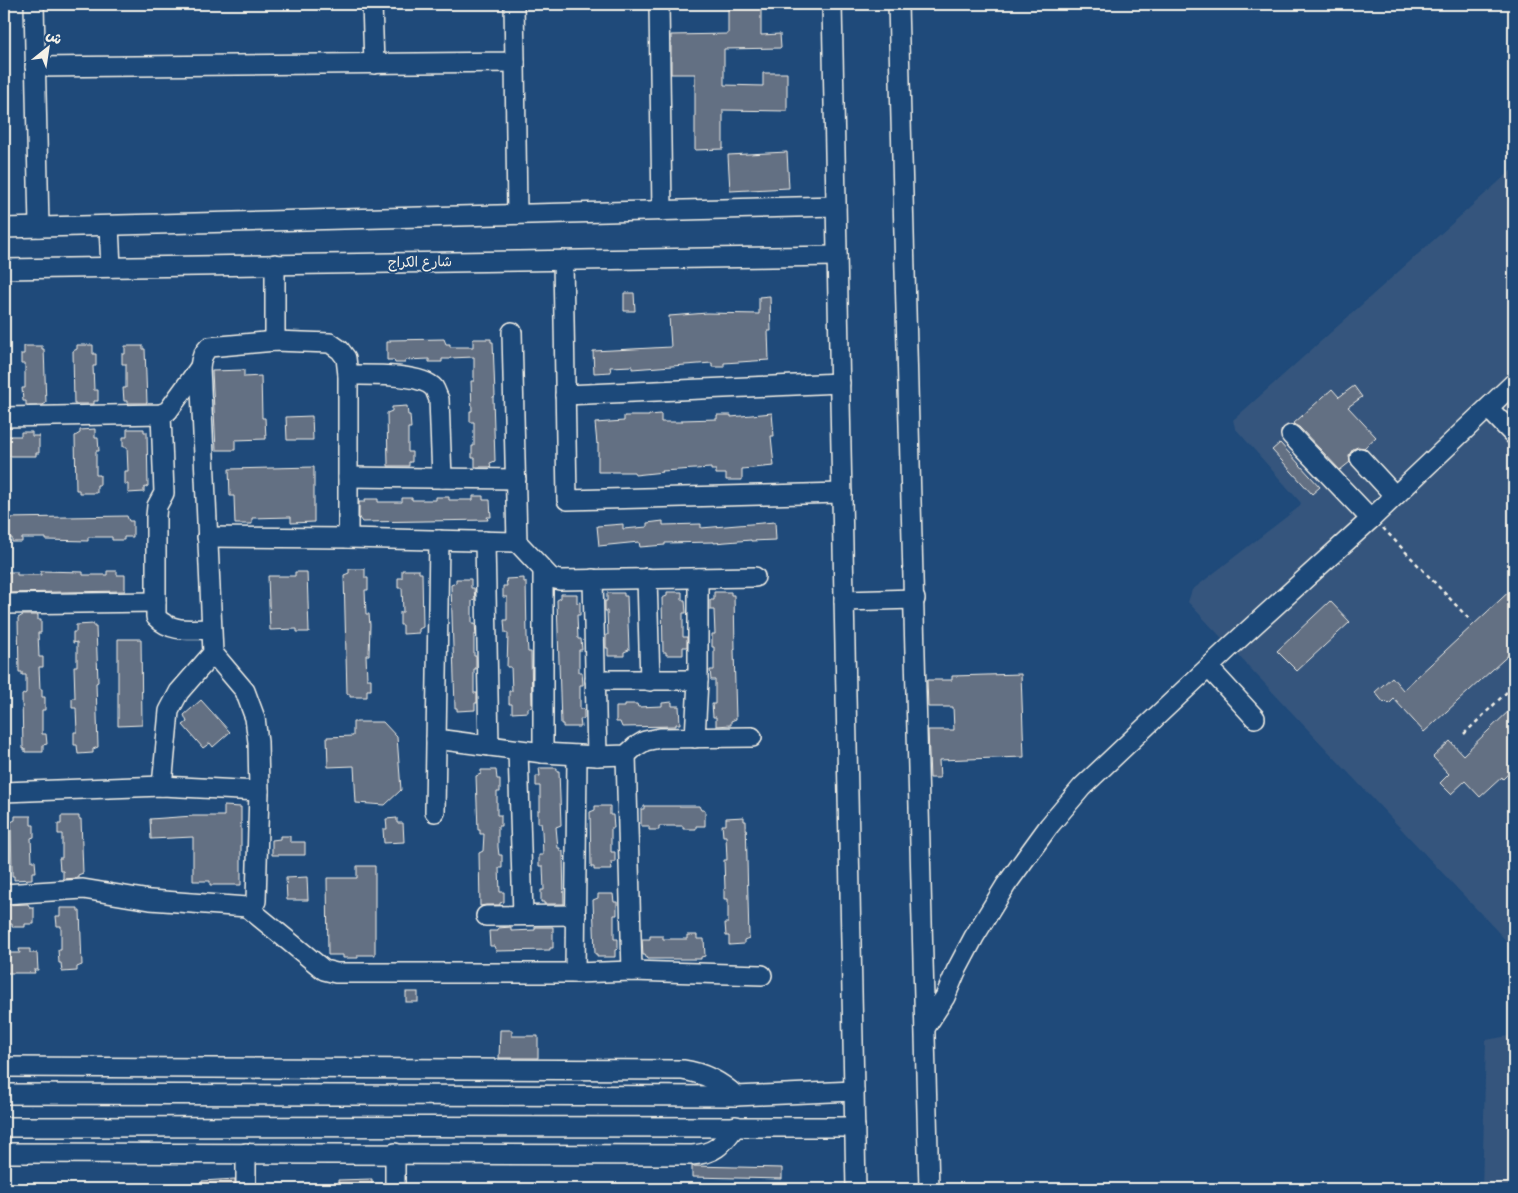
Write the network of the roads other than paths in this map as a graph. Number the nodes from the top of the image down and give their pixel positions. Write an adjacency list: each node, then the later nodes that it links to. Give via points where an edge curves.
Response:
1 (34, 4): 9 (street)
2 (372, 4): 8 (street)
3 (514, 4): 7 (street)
4 (659, 4): 11 (street)
5 (832, 4): 10 (street)
6 (898, 4): 50 (street)
7 (515, 62): 8 (street); 12 (street)
8 (374, 64): 9 (street)
9 (35, 67): 14 (street)
10 (836, 206): 11 (street); 16 (street)
11 (662, 211): 12 (street)
12 (517, 214): 13 (street)
13 (109, 226): 14 (street); 19 (street)
14 (39, 227): 15 (street)
15 (4, 228)
16 (837, 256): 17 (street, شارع الكراج); 25 (street)
17 (563, 260): 18 (street, شارع الكراج); 27 (street)
18 (275, 264): 19 (street, شارع الكراج); 22 (street)
19 (111, 267): 20 (street, شارع الكراج)
20 (4, 269)
21 (512, 332): 36 (street)
22 (276, 341): 23 (street, via 209,347 201,358); 24 (street, via 330,342 346,358)
23 (200, 367): 29 (street, via 168,411); 40 (street)
24 (348, 375): 34 (street); 35 (street, via 412,377 434,388 439,399)
25 (840, 383): 27 (street); 37 (street)
26 (1514, 383): 28 (street)
27 (565, 394): 37 (street, via 567,500)
28 (1488, 408): 32 (street); 38 (street)
29 (161, 414): 30 (street); 52 (street, via 164,493 156,516)
30 (4, 417)
31 (1292, 435): 39 (street)
32 (1514, 435)
33 (1360, 458): 38 (street)
34 (348, 478): 35 (street); 41 (street)
35 (442, 478): 36 (street)
36 (516, 479): 44 (street)
37 (842, 493): 51 (street)
38 (1395, 496): 39 (street)
39 (1372, 518): 56 (street)
40 (207, 537): 41 (street); 54 (street)
41 (348, 538): 42 (street)
42 (439, 540): 43 (street); 63 (street)
43 (485, 541): 44 (street); 64 (street)
44 (517, 542): 45 (street)
45 (543, 570): 47 (street, via 551,578 560,580); 66 (street)
46 (755, 577): 49 (street)
47 (593, 578): 48 (street); 57 (street)
48 (647, 578): 49 (street); 59 (street)
49 (698, 578): 58 (street)
50 (914, 599): 51 (street); 82 (street)
51 (844, 601): 85 (street)
52 (156, 602): 53 (street); 54 (street, via 156,617 163,624 172,628)
53 (4, 604)
54 (211, 629): 55 (street)
55 (212, 653): 70 (street, via 169,711); 71 (street, via 245,691 255,718)
56 (1209, 668): 60 (street); 82 (street, via 1082,787 1049,826 978,929 945,997)
57 (596, 680): 59 (street); 69 (street)
58 (698, 680): 59 (street); 62 (street)
59 (650, 681)
60 (1254, 718)
61 (752, 737): 62 (street)
62 (696, 738): 68 (street, via 645,741)
63 (436, 739): 64 (street); 73 (street)
64 (489, 746): 65 (street)
65 (518, 750): 66 (street); 77 (street)
66 (543, 753): 67 (street)
67 (577, 755): 69 (street); 78 (street)
68 (626, 755): 69 (street); 79 (street)
69 (596, 756)
70 (162, 786): 71 (street); 72 (street)
71 (259, 791): 75 (street, via 256,901)
72 (4, 792)
73 (435, 812)
74 (4, 894): 75 (street, via 83,889 150,900)
75 (247, 907): 80 (street, via 324,970 336,973)
76 (486, 916): 77 (street)
77 (523, 916): 78 (street)
78 (576, 916): 80 (street)
79 (632, 972): 80 (street); 81 (street)
80 (575, 974)
81 (762, 975)
82 (925, 1028): 102 (street)
83 (4, 1067): 84 (street)
84 (184, 1068): 87 (street); 89 (street, via 683,1070 717,1081)
85 (854, 1091): 89 (street); 93 (street)
86 (4, 1094): 87 (street)
87 (184, 1094): 88 (street)
88 (588, 1095): 89 (street); 90 (street)
89 (736, 1096)
90 (587, 1125): 91 (street); 94 (street)
91 (736, 1126): 93 (street); 98 (street, via 718,1147 702,1155)
92 (4, 1127): 94 (street)
93 (855, 1127): 101 (street)
94 (180, 1128): 96 (street)
95 (4, 1153): 96 (street)
96 (182, 1153): 97 (street)
97 (246, 1153): 98 (street); 99 (street)
98 (395, 1154): 100 (street)
99 (246, 1189)
100 (394, 1189)
101 (856, 1189)
102 (929, 1189)

